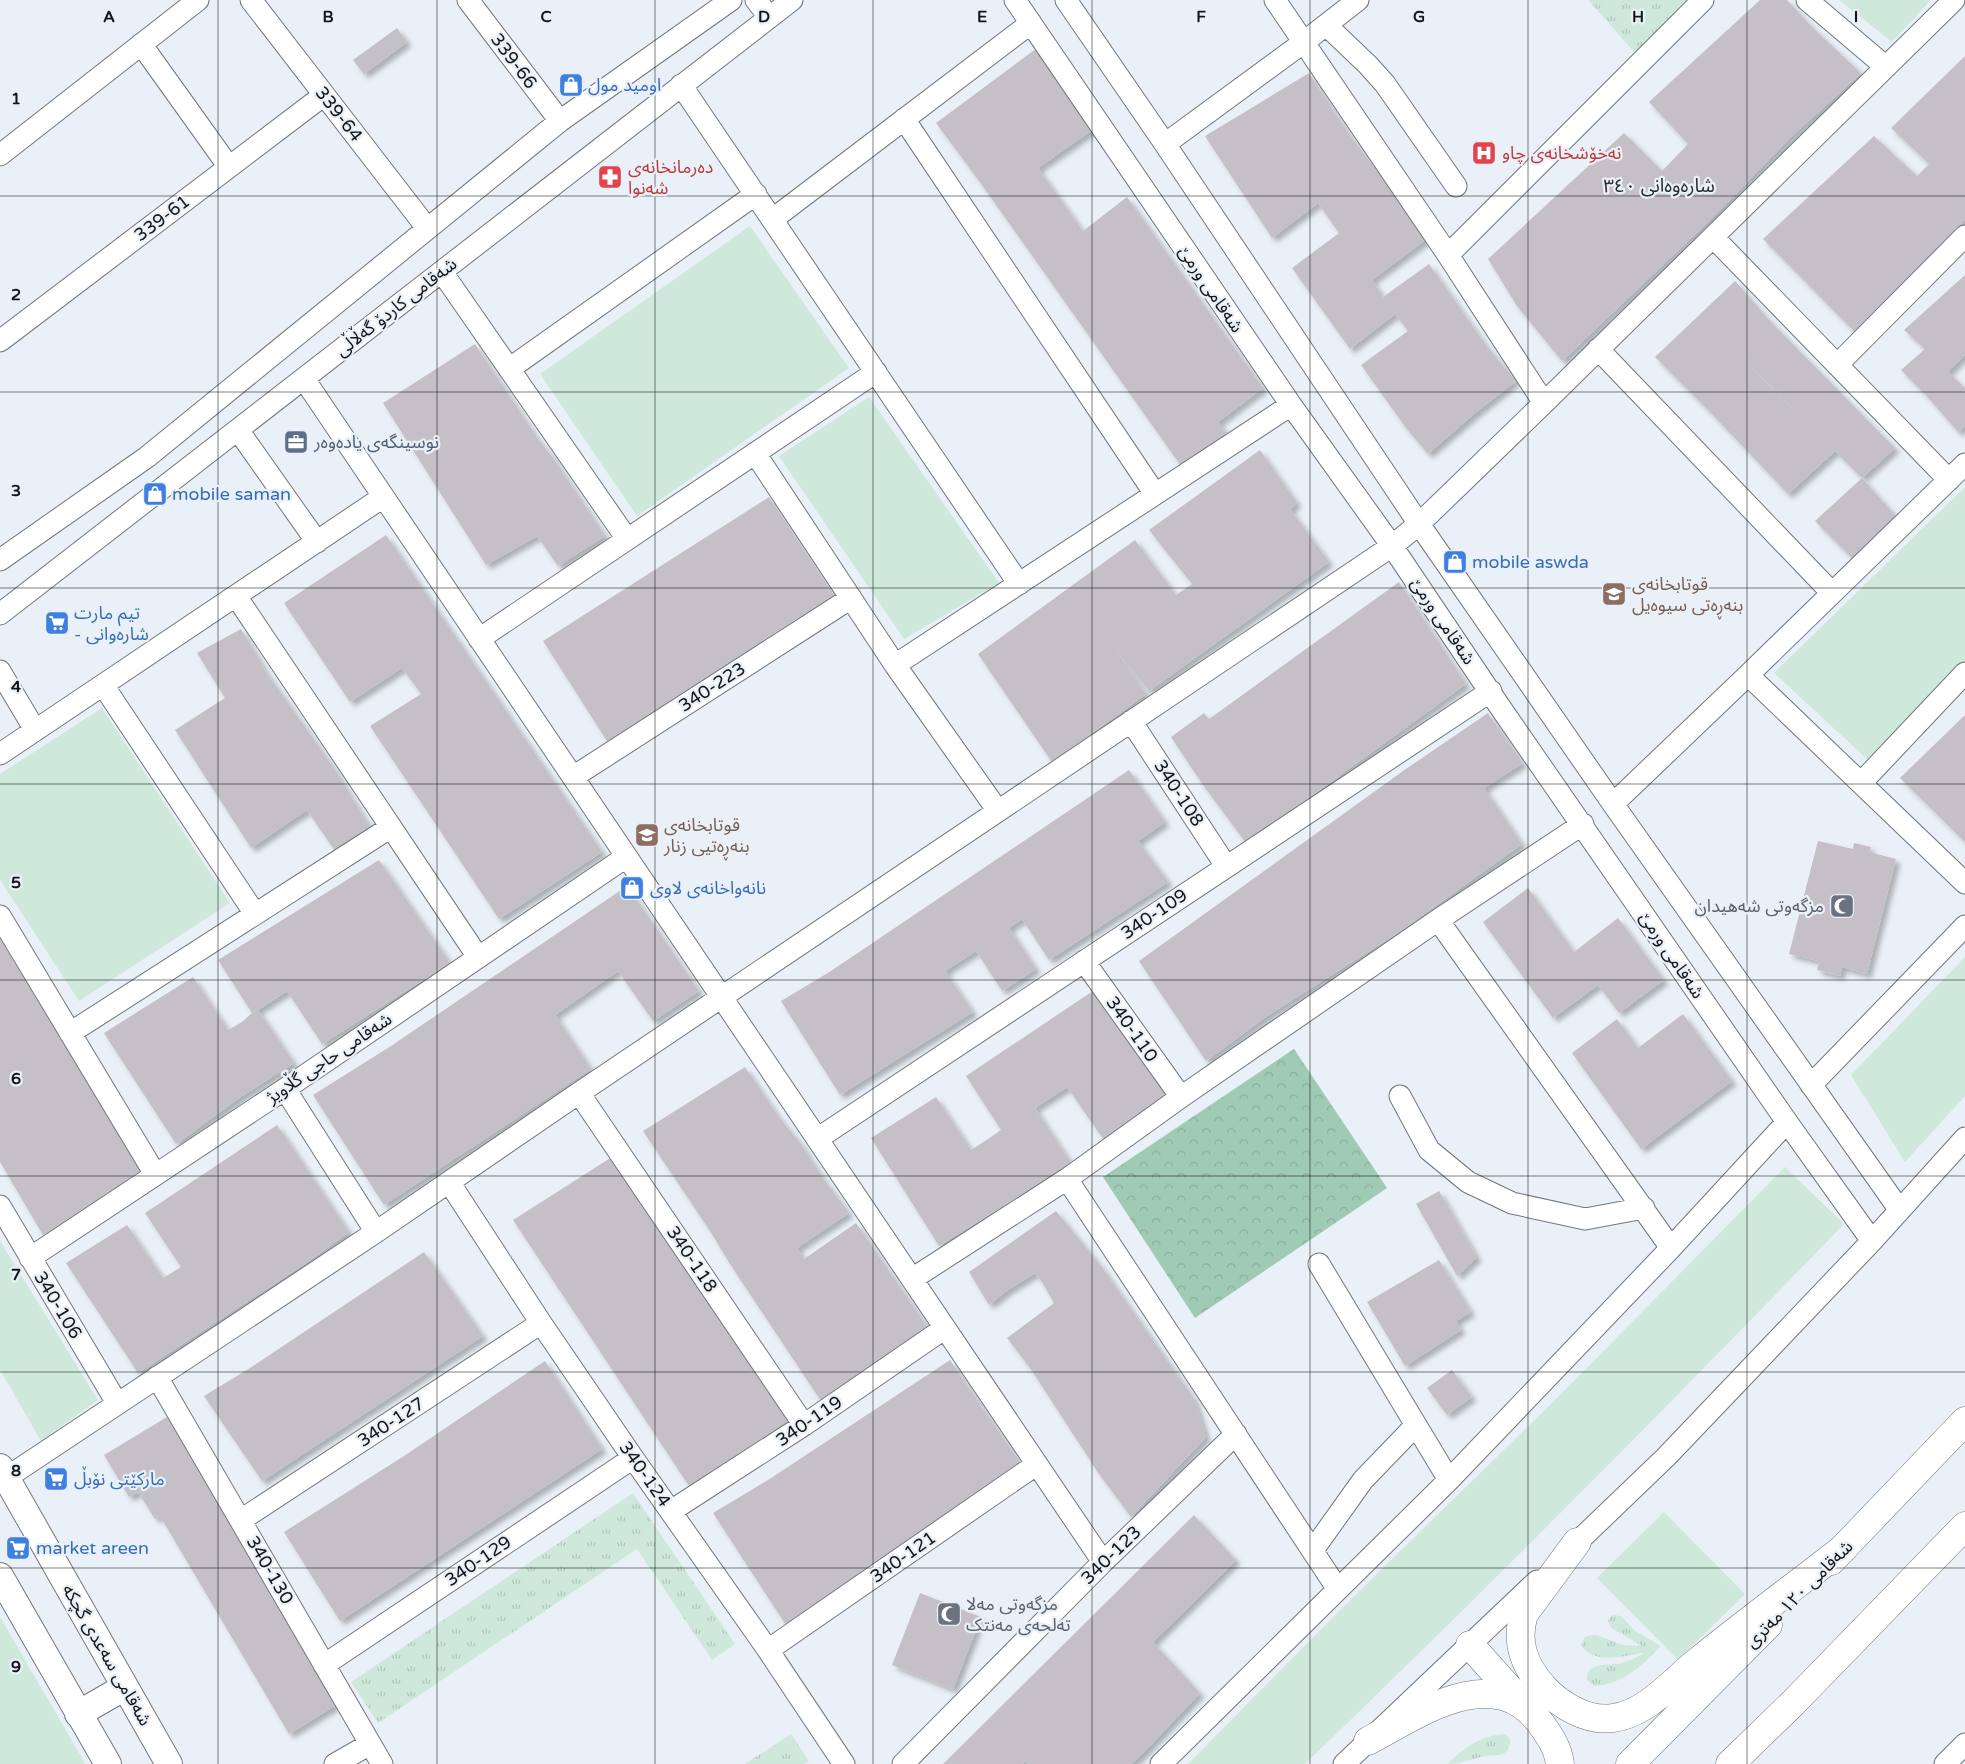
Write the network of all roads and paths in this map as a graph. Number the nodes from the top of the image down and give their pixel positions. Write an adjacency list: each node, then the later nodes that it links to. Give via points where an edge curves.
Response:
1 (198, 0): 18 (street)
2 (251, 0): 21 (street, 339-64)
3 (731, 0): 23 (street)
4 (756, 0): 14 (street)
5 (792, 0): 14 (street, شەقامی کاردۆ گەڵاڵی)
6 (1015, 0): 15 (street, شەقامی ورمێ)
7 (1066, 0): 24 (street, شەقامی ورمێ)
8 (1275, 0): 17 (street)
9 (1358, 0): 16 (street)
10 (1703, 0): 33 (street)
11 (1807, 0): 19 (street)
12 (1954, 0): 19 (street)
13 (469, 1): 23 (street, 339-66)
14 (769, 17): 20 (street, شەقامی کاردۆ گەڵاڵی)
15 (1031, 23): 22 (street); 42 (street, شەقامی ورمێ)
16 (1326, 25): 17 (street); 27 (street, via 1384,84)
17 (1304, 42): 24 (street); 33 (street)
18 (141, 44): 25 (street); 26 (street)
19 (1886, 67): 32 (street)
20 (681, 85): 28 (street); 34 (street, شەقامی کاردۆ گەڵاڵی)
21 (324, 95): 26 (street, 339-61); 30 (street, 339-64)
22 (904, 120): 29 (street); 47 (street)
23 (560, 121): 30 (street)
24 (1165, 144): 49 (street, شەقامی ورمێ)
25 (0, 155)
26 (229, 167): 35 (street, 339-61)
27 (1456, 186)
28 (756, 194): 29 (street); 38 (street)
29 (773, 219): 39 (street)
30 (427, 228): 53 (street, via 147,457)
31 (1965, 236): 37 (street)
32 (1713, 237): 36 (street); 37 (street)
33 (1448, 256): 41 (street)
34 (442, 272): 38 (street); 40 (street, شەقامی کاردۆ گەڵاڵی)
35 (0, 341)
36 (1598, 350): 41 (street); 55 (street)
37 (1837, 365): 46 (street)
38 (509, 369): 50 (street)
39 (876, 372): 44 (street); 54 (street)
40 (304, 379): 43 (street, شەقامی کاردۆ گەڵاڵی); 48 (street)
41 (1544, 403): 49 (street)
42 (1291, 405): 47 (street); 52 (street, شەقامی ورمێ)
43 (238, 430): 51 (street); 58 (street, شەقامی کاردۆ گەڵاڵی)
44 (755, 453): 50 (street); 57 (street)
45 (1965, 464): 46 (street)
46 (1949, 480): 55 (street)
47 (1155, 494): 54 (street)
48 (384, 497): 51 (street); 59 (street)
49 (1419, 524): 52 (street); 71 (street, شەقامی ورمێ)
50 (627, 540): 59 (street)
51 (317, 542): 56 (street)
52 (1392, 546): 65 (street, شەقامی ورمێ); 66 (street)
53 (0, 560)
54 (1019, 584): 60 (street)
55 (1832, 594): 63 (street)
56 (236, 596): 64 (street); 74 (street)
57 (851, 598): 60 (street); 69 (street, 340-223)
58 (0, 614)
59 (480, 639): 69 (street)
60 (895, 665): 72 (street)
61 (0, 672): 67 (street)
62 (1965, 673): 70 (street)
63 (1748, 675): 70 (street); 71 (street)
64 (103, 685): 67 (street); 78 (street)
65 (1491, 691): 73 (street, شەقامی ورمێ); 76 (street, 340-109)
66 (1131, 721): 72 (street); 76 (street, 340-108)
67 (35, 730): 68 (street)
68 (0, 754)
69 (573, 777): 75 (street)
70 (1861, 783): 77 (street)
71 (1613, 804): 86 (street, شەقامی ورمێ)
72 (998, 811): 84 (street)
73 (1583, 824): 80 (street); 91 (street, شەقامی ورمێ)
74 (390, 827): 78 (street); 82 (street)
75 (626, 857): 82 (street, شەقامی حاجی گڵاویژ); 84 (street)
76 (1226, 866): 83 (street, 340-109)
77 (1965, 883)
78 (255, 914): 85 (street)
79 (0, 916): 85 (street)
80 (1438, 920): 90 (street); 98 (street)
81 (1965, 926): 86 (street)
82 (478, 956): 87 (street, شەقامی حاجی گڵاویژ)
83 (1084, 961): 90 (street, 340-110); 93 (street, 340-109)
84 (721, 997): 88 (street); 93 (street)
85 (70, 1033): 94 (street)
86 (1811, 1085): 99 (street, شەقامی ورمێ)
87 (285, 1089): 94 (street, شەقامی حاجی گڵاویژ); 100 (street)
88 (579, 1093): 96 (street); 111 (street, 340-118)
89 (1400, 1096): 98 (street, via 1429,1150 1468,1182 1512,1203 1585,1219)
90 (1181, 1097): 95 (street)
91 (1787, 1122): 101 (street, شەقامی ورمێ); 102 (street)
92 (1965, 1138): 99 (street)
93 (817, 1139): 105 (street)
94 (155, 1174): 103 (street, شەقامی حاجی گڵاویژ)
95 (1067, 1179): 105 (street); 113 (street)
96 (449, 1182): 100 (street); 106 (street, 340-124)
97 (0, 1206): 103 (street, 340-106)
98 (1644, 1208): 102 (street)
99 (1899, 1209): 101 (street)
100 (376, 1232): 108 (street)
101 (1872, 1241): 121 (street, via 1666,1457)
102 (1670, 1248): 117 (street)
103 (30, 1258): 109 (street, 340-106)
104 (1319, 1264): 112 (street)
105 (912, 1278): 107 (street)
106 (541, 1323): 114 (street, 340-124); 119 (street, 340-127)
107 (945, 1328): 111 (street, 340-119); 115 (street)
108 (157, 1376): 109 (street); 119 (street, 340-130)
109 (117, 1404): 116 (street)
110 (1965, 1421): 122 (highway, شەقامی ١٢٠ مەتری)
111 (804, 1425): 118 (street, 340-119)
112 (1416, 1425): 117 (street); 123 (street, via 1363,1480)
113 (1236, 1434): 123 (street); 124 (street, 340-123)
114 (633, 1458): 118 (street, 340-124); 129 (street, 340-129)
115 (1037, 1464): 124 (street); 128 (street, 340-121)
116 (3, 1473): 131 (main road, شەقامی سەعدی گچکە)
117 (1449, 1480): 126 (street)
118 (671, 1511): 128 (street, 340-124)
119 (241, 1520): 129 (street, 340-130)
120 (1965, 1526): 132 (highway)
121 (1577, 1542): 127 (street); 130 (highway, via 1524,1614 1520,1636 1523,1658)
122 (1844, 1548): 130 (highway, via 1650,1701 1624,1716 1598,1719 1574,1710 1551,1695); 147 (highway, شەقامی ١٢٠ مەتری)
123 (1313, 1550): 126 (street)
124 (1103, 1562): 143 (street, 340-123)
125 (0, 1576): 134 (main road)
126 (1338, 1588): 144 (street)
127 (1475, 1641): 130 (highway); 133 (highway); 135 (street)
128 (768, 1650): 138 (street, 340-124)
129 (324, 1665): 136 (street, 340-130)
130 (1536, 1678)
131 (125, 1687): 134 (main road); 140 (main road, شەقامی سەعدی گچکە)
132 (1792, 1703): 148 (highway); 149 (highway)
133 (1530, 1712): 135 (highway, via 1502,1696 1462,1696); 146 (highway, via 1549,1735)
134 (78, 1714): 139 (main road)
135 (1368, 1741): 145 (street)
136 (370, 1744): 141 (street); 142 (street, 340-130)
137 (1965, 1744): 150 (street)
138 (839, 1762)
139 (108, 1764)
140 (169, 1764)
141 (335, 1764)
142 (382, 1764)
143 (903, 1764)
144 (1162, 1764)
145 (1344, 1764)
146 (1560, 1764)
147 (1630, 1764)
148 (1730, 1764)
149 (1740, 1764)
150 (1946, 1764)

